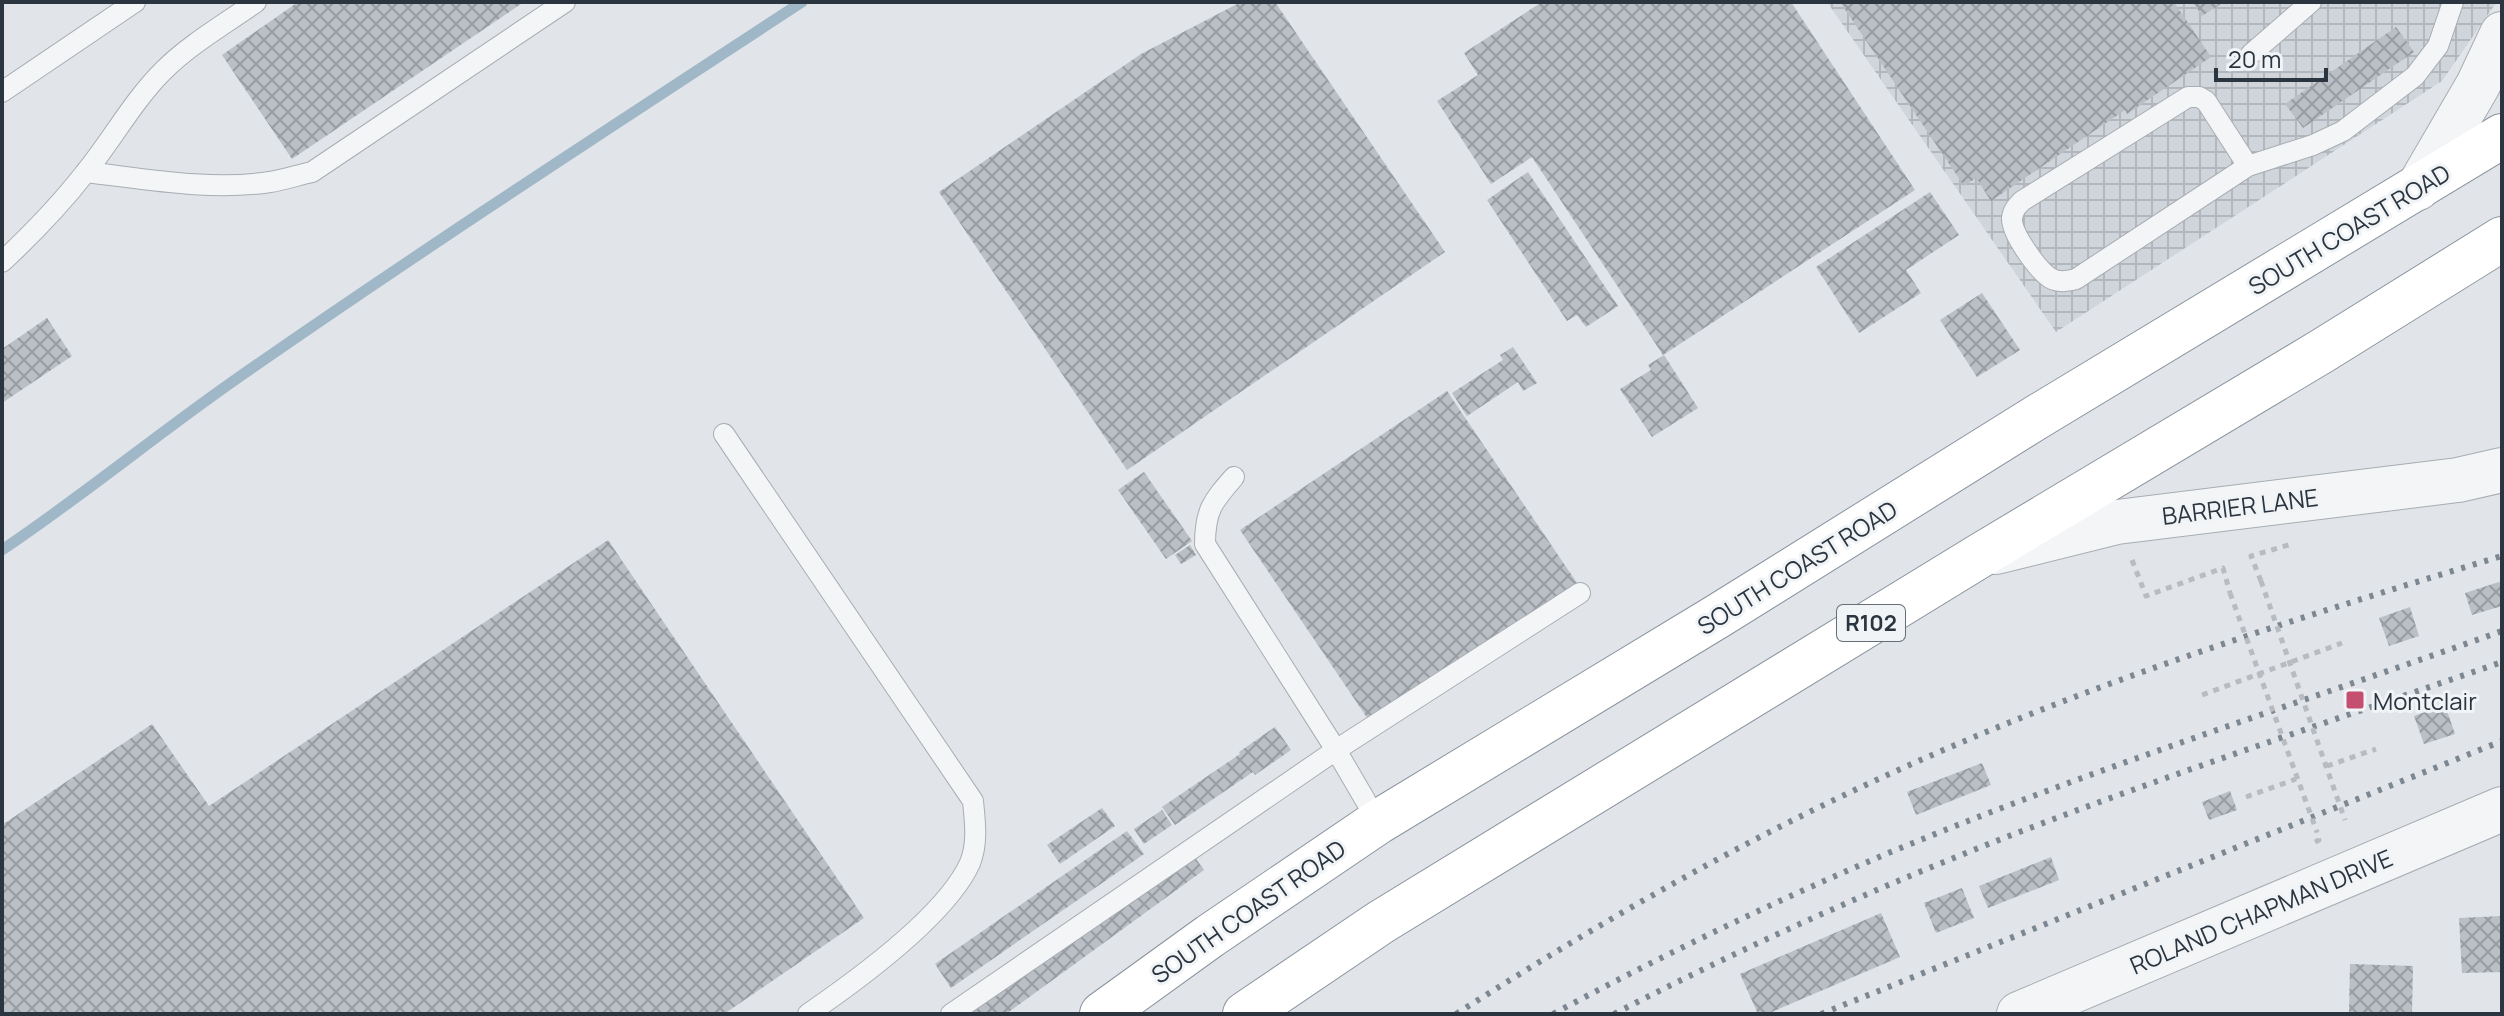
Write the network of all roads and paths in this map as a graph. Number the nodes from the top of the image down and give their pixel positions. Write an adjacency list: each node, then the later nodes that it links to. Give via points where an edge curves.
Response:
1 (135, 2): 8 (lane)
2 (256, 2): 11 (lane, via 163,71)
3 (565, 2): 11 (lane, via 312,172 230,185)
4 (2311, 2): 7 (lane)
5 (2453, 2): 10 (lane, via 2438,46 2415,76 2343,131)
6 (2502, 34): 12 (street)
7 (2251, 54)
8 (2, 92)
9 (2502, 136): 12 (highway, SOUTH COAST ROAD)
10 (2248, 166): 10 (lane, via 2076,279 2050,278 2029,254 2012,220 2022,201 2188,97 2206,101)
11 (86, 172): 14 (lane)
12 (2418, 188): 33 (highway, SOUTH COAST ROAD)
13 (2502, 239): 19 (highway, R102)
14 (2, 262)
15 (724, 434): 35 (lane, via 973,801 977,834 970,862 953,888 900,944)
16 (2502, 470): 18 (street, BARRIER LANE, via 2458,480)
17 (1234, 477): 27 (lane, via 1215,499 1205,522 1205,544)
18 (2117, 522): 19 (street, BARRIER LANE); 24 (path, bridge, via 2146,596 2223,568)
19 (1981, 555): 38 (highway, R102, via 1381,922)
20 (2261, 581): 23 (path, bridge)
21 (1580, 593): 27 (lane)
22 (2342, 643): 23 (path)
23 (2289, 662): 24 (path); 28 (path, bridge)
24 (2259, 673): 25 (path); 29 (path, bridge)
25 (2202, 695)
26 (2376, 749): 28 (path)
27 (1336, 750): 33 (lane); 36 (lane)
28 (2327, 766): 32 (path, bridge)
29 (2296, 779): 30 (path); 34 (path, bridge)
30 (2246, 797)
31 (2502, 809): 39 (street, ROLAND CHAPMAN DRIVE)
32 (2345, 820)
33 (1378, 822): 37 (highway, SOUTH COAST ROAD)
34 (2317, 832)
35 (808, 1014)
36 (951, 1014)
37 (1102, 1014)
38 (1245, 1014)
39 (2019, 1014)

